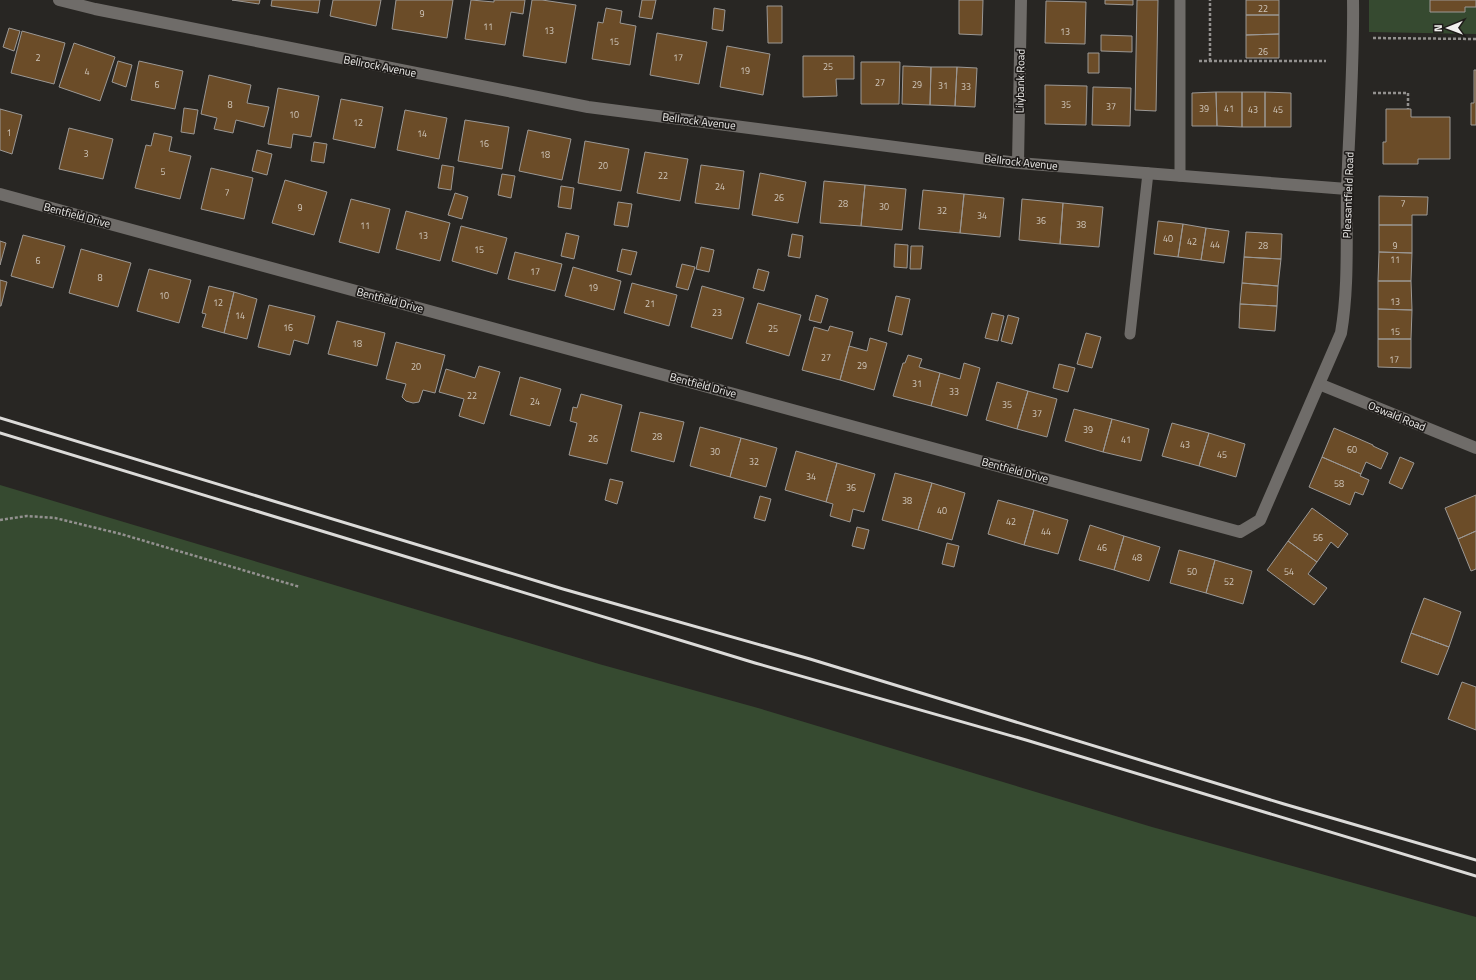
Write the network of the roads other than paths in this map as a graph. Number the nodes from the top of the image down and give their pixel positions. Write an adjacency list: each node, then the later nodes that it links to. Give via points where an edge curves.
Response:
1 (59, 0): 5 (street, Bellrock Avenue, via 588,107)
2 (1021, 0): 5 (street, Lilybank Road)
3 (1180, 0): 7 (lane)
4 (1353, 0): 8 (street, Pleasantfield Road)
5 (1018, 163): 6 (street, Bellrock Avenue)
6 (1148, 173): 7 (street, Bellrock Avenue); 10 (lane)
7 (1180, 176): 8 (street, Bellrock Avenue)
8 (1347, 189): 11 (street, Pleasantfield Road, via 1345,308 1341,333)
9 (0, 194): 11 (street, Bentfield Drive, via 1240,532 1260,520)
10 (1130, 334)
11 (1319, 384): 12 (street, Oswald Road)
12 (1476, 448)

